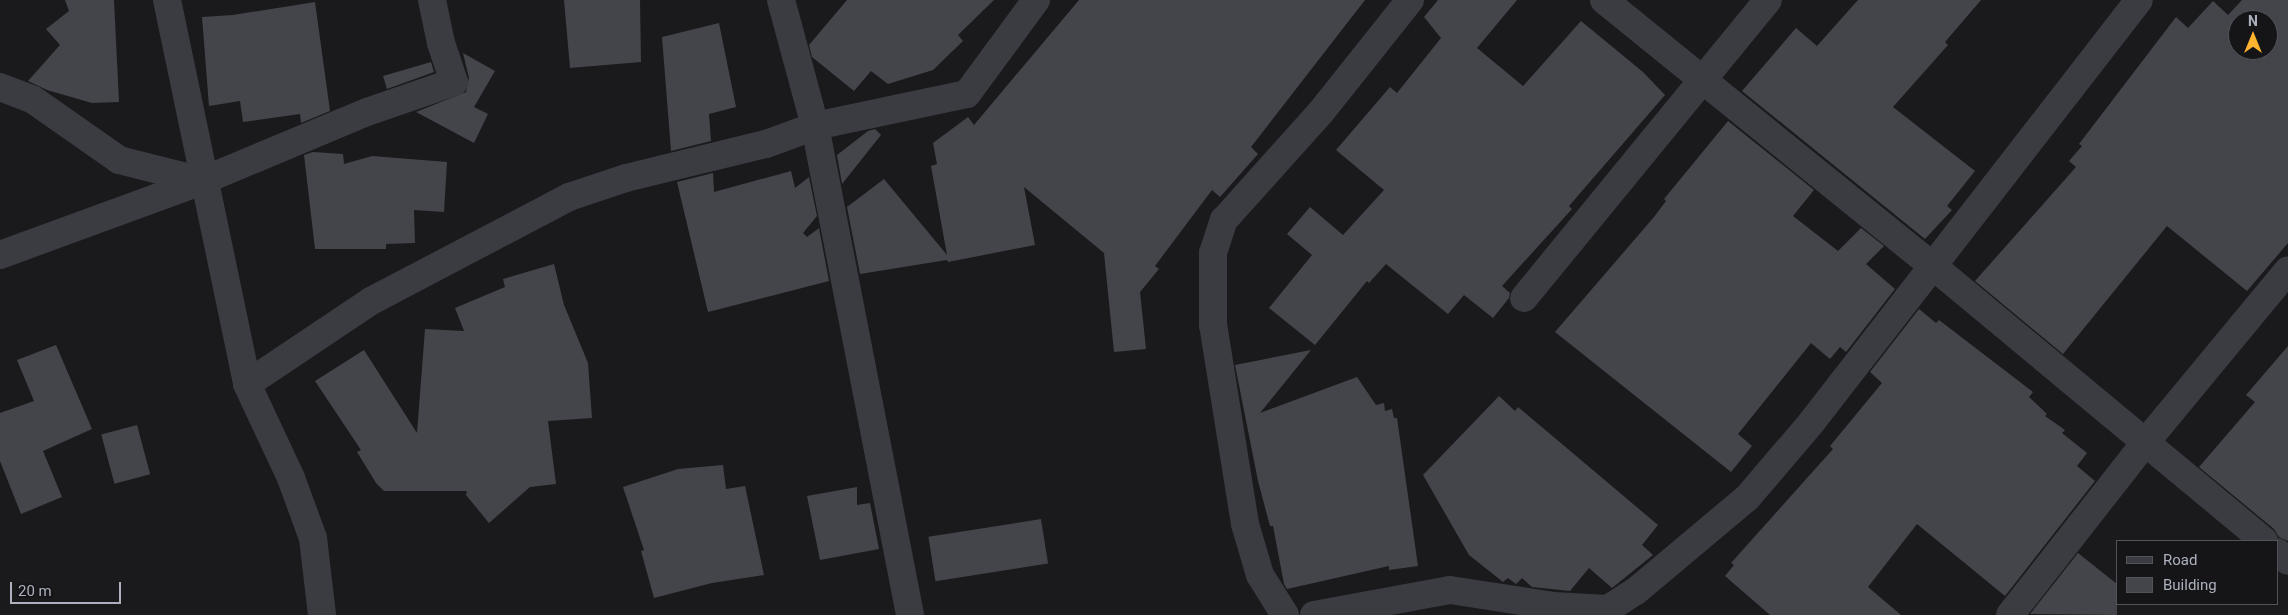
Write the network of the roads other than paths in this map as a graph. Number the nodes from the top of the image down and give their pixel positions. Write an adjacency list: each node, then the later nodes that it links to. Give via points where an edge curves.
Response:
1 (167, 0): 12 (street)
2 (432, 0): 12 (street, via 454,82 367,112)
3 (781, 0): 11 (street)
4 (1036, 0): 11 (street, via 966,94)
5 (1410, 0): 24 (street, via 1321,112 1224,220 1213,253 1213,325 1245,524 1260,575)
6 (1604, 0): 9 (street)
7 (1768, 0): 9 (street)
8 (2139, 0): 14 (street)
9 (1703, 82): 14 (street); 16 (street)
10 (0, 87): 12 (street, via 32,99 119,160)
11 (815, 126): 17 (street, via 766,144 626,178 569,197 371,301); 23 (street)
12 (202, 181): 13 (street); 17 (street)
13 (0, 255)
14 (1933, 266): 18 (street); 25 (street, via 1747,498 1636,591 1608,609 1553,606 1450,590)
15 (2288, 270): 18 (street)
16 (1524, 298)
17 (247, 384): 22 (street, via 291,478 313,538)
18 (2145, 443): 19 (street); 26 (street)
19 (2263, 540)
20 (2278, 553): 21 (street)
21 (2288, 561)
22 (322, 615)
23 (910, 615)
24 (1284, 615)
25 (1314, 615)
26 (2010, 615)

